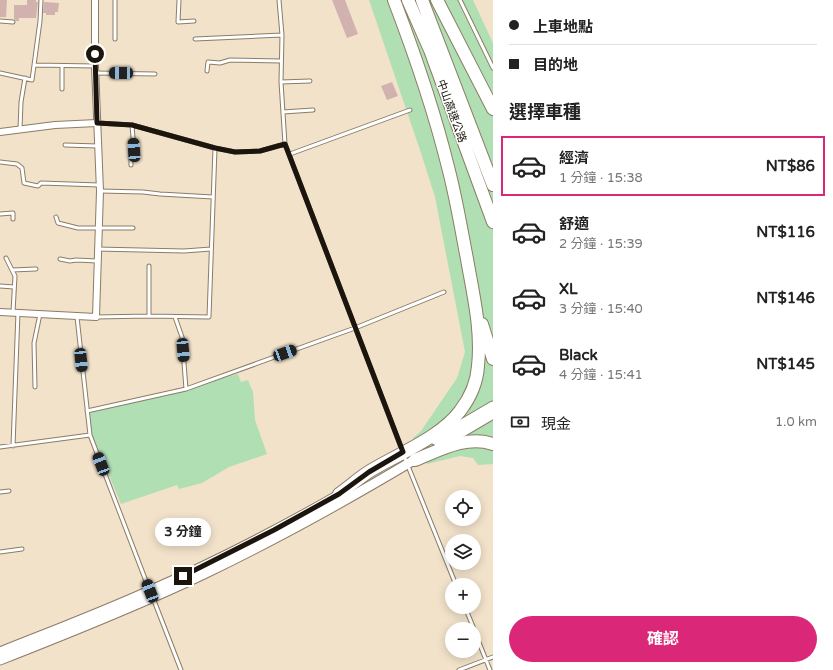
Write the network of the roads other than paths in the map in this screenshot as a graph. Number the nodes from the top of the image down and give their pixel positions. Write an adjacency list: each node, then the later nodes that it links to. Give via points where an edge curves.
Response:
1 (41, 0): 18 (lane)
2 (95, 0): 21 (street)
3 (115, 0): 15 (lane)
4 (179, 0): 12 (lane, via 178,22)
5 (280, 0): 14 (lane)
6 (394, 0): 64 (highway, via 420,69 449,168)
7 (408, 0): 50 (highway, 中山高速公路, via 430,50)
8 (422, 0): 44 (highway, 中山高速公路)
9 (437, 0): 29 (highway)
10 (460, 0): 20 (lane)
11 (0, 21): 13 (lane)
12 (194, 21)
13 (13, 22)
14 (282, 35): 16 (lane); 17 (lane)
15 (115, 39)
16 (195, 39)
17 (281, 61): 22 (lane, via 208,62); 27 (lane)
18 (35, 65): 19 (lane); 25 (lane, via 32,80)
19 (62, 66): 21 (lane); 28 (lane)
20 (493, 68)
21 (95, 70): 24 (lane); 33 (street)
22 (207, 71)
23 (0, 72): 25 (lane)
24 (155, 74)
25 (25, 78): 35 (lane)
26 (310, 81): 27 (lane)
27 (281, 82): 32 (lane)
28 (62, 89)
29 (493, 109)
30 (313, 110): 32 (lane)
31 (410, 110): 41 (lane)
32 (283, 112): 37 (lane)
33 (97, 123): 34 (lane); 35 (street); 39 (street)
34 (132, 125): 40 (lane); 43 (lane, via 134,150 131,152)
35 (20, 129): 36 (street)
36 (0, 132)
37 (285, 144): 40 (lane, via 260,151 235,152); 41 (lane)
38 (65, 145): 39 (lane)
39 (98, 146): 45 (street)
40 (215, 148): 46 (lane)
41 (290, 154): 72 (lane)
42 (0, 162): 45 (lane, via 17,164 22,168 24,183 38,186 41,183)
43 (131, 165)
44 (493, 185)
45 (99, 188): 46 (lane); 51 (street)
46 (213, 197): 53 (lane)
47 (0, 214): 49 (lane, via 13,213)
48 (56, 217): 51 (lane, via 58,223 78,228)
49 (13, 219)
50 (493, 222)
51 (98, 227): 52 (lane); 54 (street)
52 (133, 228)
53 (211, 248): 54 (lane, via 184,251); 71 (lane, via 209,317)
54 (98, 249): 57 (street)
55 (6, 258): 60 (lane)
56 (60, 259): 57 (lane, via 70,262)
57 (97, 262): 70 (street)
58 (149, 266): 68 (lane)
59 (36, 269): 60 (lane)
60 (12, 270): 62 (lane, via 15,276)
61 (0, 286): 62 (lane)
62 (14, 287): 66 (lane)
63 (444, 292): 72 (lane)
64 (475, 300): 73 (highway); 83 (highway, via 478,368 470,397 451,421)
65 (0, 312): 66 (street)
66 (15, 312): 67 (street); 81 (lane)
67 (40, 314): 69 (street); 74 (lane, via 34,343)
68 (149, 316): 70 (lane); 71 (lane)
69 (77, 317): 70 (street); 77 (lane)
70 (96, 317)
71 (175, 317): 75 (lane, via 182,337)
72 (355, 328): 75 (lane); 83 (lane)
73 (493, 359)
74 (35, 387)
75 (186, 389): 77 (lane)
76 (493, 406): 83 (main road)
77 (87, 411): 79 (lane)
78 (493, 414): 83 (main road)
79 (90, 436): 81 (lane); 90 (lane)
80 (493, 444): 83 (highway, via 485,441 463,442)
81 (13, 446): 82 (lane)
82 (0, 447)
83 (407, 458): 86 (highway, via 369,472); 89 (lane); 90 (main road, via 276,537 204,574)
84 (9, 491): 85 (lane)
85 (0, 492)
86 (339, 494): 90 (main road)
87 (22, 549): 88 (lane)
88 (0, 552)
89 (453, 578)
90 (152, 594): 92 (main road); 94 (main road); 96 (lane)
91 (481, 648): 95 (lane)
92 (0, 652)
93 (493, 657): 95 (lane)
94 (0, 660)
95 (486, 660): 97 (lane); 98 (lane)
96 (181, 670)
97 (459, 670)
98 (490, 670)

